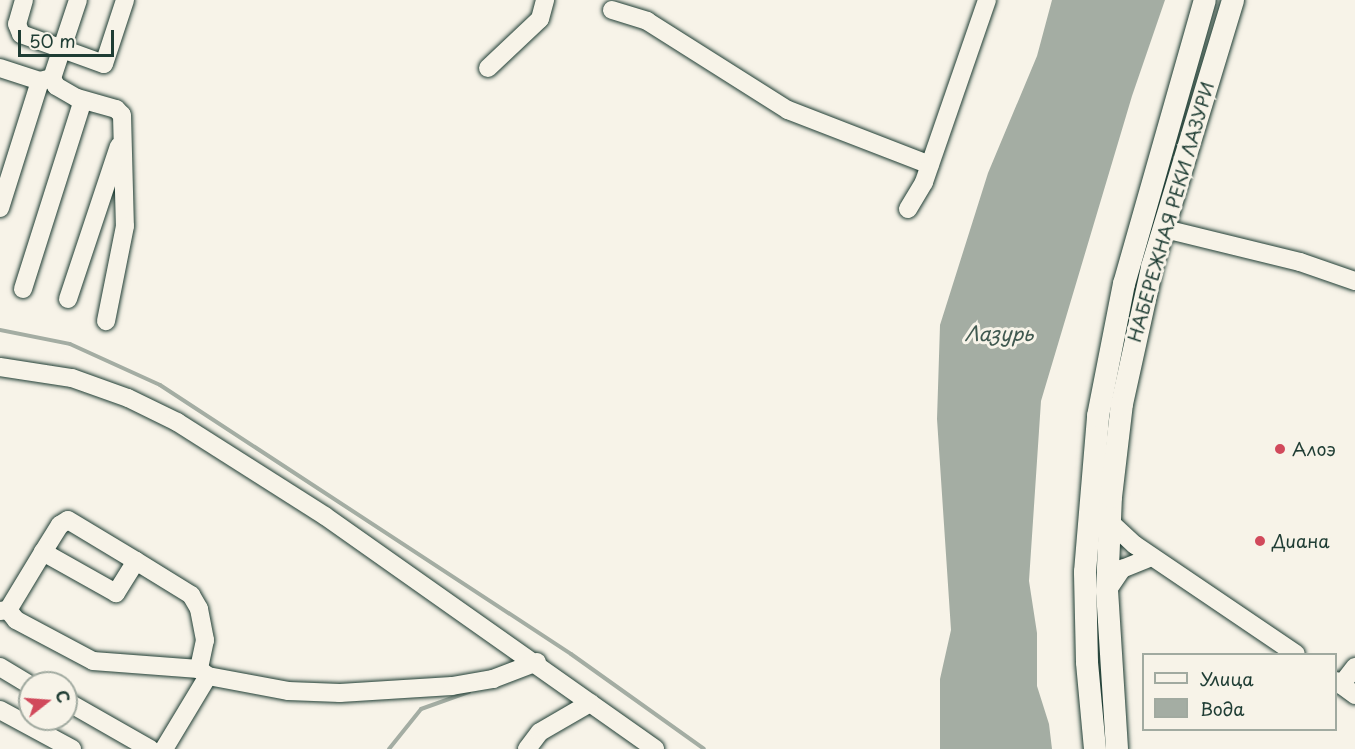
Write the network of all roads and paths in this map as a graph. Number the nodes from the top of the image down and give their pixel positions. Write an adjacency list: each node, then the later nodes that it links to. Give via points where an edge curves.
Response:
1 (24, 0): 9 (street, via 17,24 21,34)
2 (78, 0): 9 (street)
3 (125, 0): 9 (street, via 104,64)
4 (545, 0): 11 (street, via 540,19)
5 (987, 0): 15 (street)
6 (1205, 0): 45 (main road, НАБЕРЕЖНАЯ РЕКИ ЛАЗУРИ, via 1124,284 1098,416 1085,584)
7 (1233, 0): 18 (main road, НАБЕРЕЖНАЯ РЕКИ ЛАЗУРИ)
8 (612, 10): 15 (street, via 647,21 788,110)
9 (62, 50): 12 (street)
10 (0, 68): 12 (street)
11 (488, 68)
12 (46, 80): 13 (street); 16 (street)
13 (83, 100): 14 (street, via 116,109 122,115); 20 (street)
14 (122, 139): 21 (street); 22 (street, via 125,226)
15 (930, 165): 17 (street)
16 (0, 208)
17 (908, 209)
18 (1165, 229): 19 (street, via 1300,262); 24 (main road, НАБЕРЕЖНАЯ РЕКИ ЛАЗУРИ, via 1130,358)
19 (1355, 281)
20 (22, 289)
21 (68, 299)
22 (106, 321)
23 (0, 367): 31 (street, via 72,378 128,398 177,422 325,516)
24 (1109, 521): 26 (street); 28 (main road, НАБЕРЕЖНАЯ РЕКИ ЛАЗУРИ)
25 (43, 552): 27 (street, via 60,525 68,520); 27 (street, via 116,593); 29 (street)
26 (1156, 559): 28 (street, via 1122,569); 30 (street)
27 (136, 561): 34 (street, via 191,595 205,640)
28 (1107, 591): 46 (main road, НАБЕРЕЖНАЯ РЕКИ ЛАЗУРИ)
29 (4, 610): 34 (street, via 93,661)
30 (1295, 653)
31 (537, 662): 34 (street, via 493,679 381,691 288,691); 37 (street)
32 (0, 667): 35 (street)
33 (1355, 667): 36 (street)
34 (203, 673): 42 (street)
35 (18, 678)
36 (1344, 687)
37 (590, 703): 43 (street, via 540,732); 44 (street)
38 (78, 708): 41 (street)
39 (0, 710): 40 (street)
40 (72, 749)
41 (150, 749)
42 (164, 749)
43 (527, 749)
44 (655, 749)
45 (1095, 749)
46 (1117, 749)

